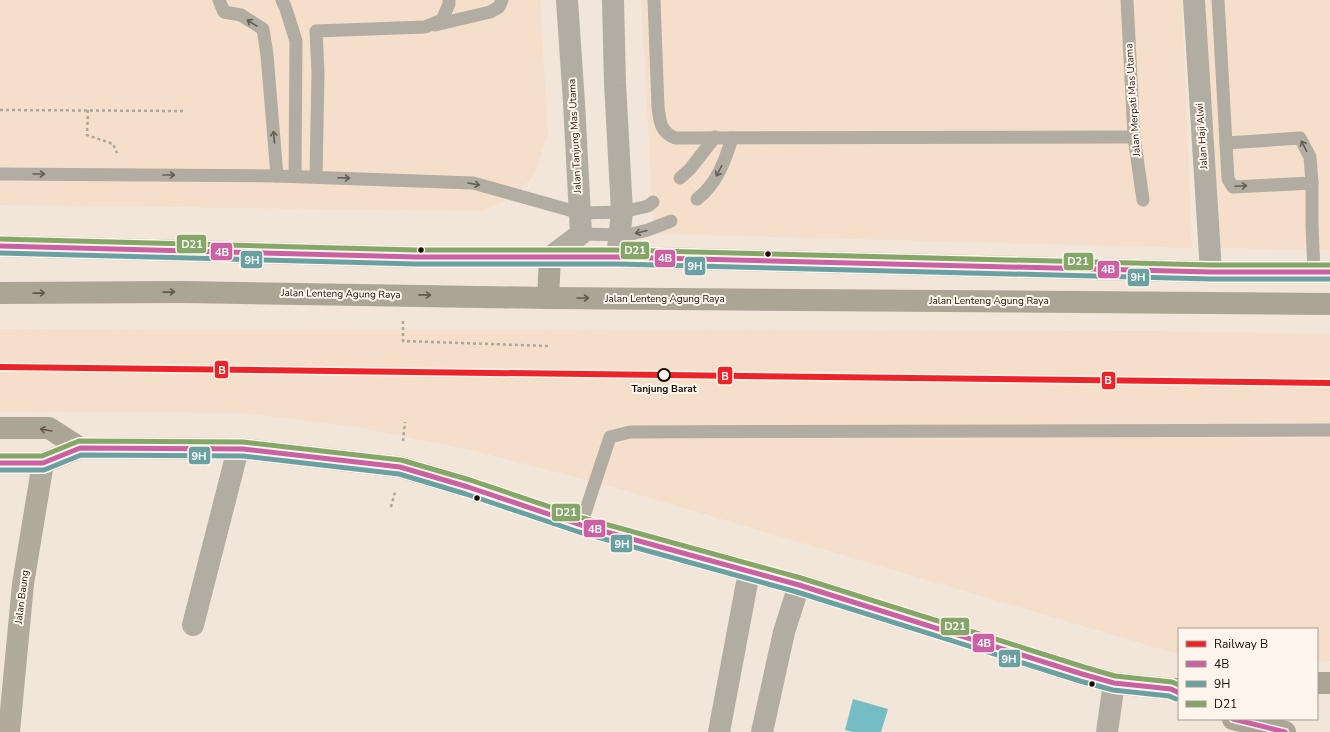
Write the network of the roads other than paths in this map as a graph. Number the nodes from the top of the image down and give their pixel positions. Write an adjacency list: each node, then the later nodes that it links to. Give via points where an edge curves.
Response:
1 (219, 0): 17 (lane, one-way to 1, via 263,29 241,15 224,12)
2 (282, 0): 18 (lane, via 296,41)
3 (449, 0): 11 (lane, via 442,20)
4 (502, 0): 11 (lane, via 499,7 490,12)
5 (567, 0): 27 (street, Jalan Tanjung Mas Utama)
6 (613, 0): 25 (street)
7 (654, 0): 13 (lane, via 658,107 664,130 675,138)
8 (1127, 0): 12 (lane, Jalan Merpati Mas Utama)
9 (1194, 0): 33 (street, Jalan Haji Alwi)
10 (1218, 0): 15 (lane)
11 (425, 27): 19 (lane, via 316,31)
12 (1134, 136): 14 (lane); 23 (lane, Jalan Merpati Mas Utama)
13 (714, 137): 14 (lane); 20 (lane, via 701,156)
14 (732, 138): 22 (lane, one-way to 22, via 717,176 704,194)
15 (1226, 143): 21 (lane, one-way to 15, via 1310,157 1300,138); 21 (lane, one-way to 21, via 1228,179 1233,187)
16 (0, 174): 17 (lane, one-way to 17)
17 (277, 176): 18 (lane)
18 (294, 176): 19 (lane)
19 (316, 177): 27 (lane, one-way to 27, via 473,183)
20 (680, 178)
21 (1312, 183): 32 (lane, via 1312,226)
22 (697, 199)
23 (1143, 200)
24 (653, 202): 25 (lane, via 648,206)
25 (622, 212): 27 (lane); 28 (street)
26 (671, 221): 28 (lane, one-way to 28, via 648,230)
27 (580, 224): 28 (lane); 30 (street)
28 (618, 235): 31 (street)
29 (0, 246): 30 (main road, via 416,257)
30 (550, 256): 31 (main road); 35 (main road)
31 (617, 257): 33 (main road)
32 (1322, 271): 33 (main road)
33 (1211, 272)
34 (0, 293): 35 (main road, Jalan Lenteng Agung Raya, one-way to 35, via 182,292)
35 (548, 298): 36 (main road, Jalan Lenteng Agung Raya, one-way to 36)
36 (1330, 304)
37 (0, 428): 39 (main road, one-way to 37, via 49,428)
38 (1330, 430): 43 (lane, via 630,432 610,437)
39 (80, 448): 40 (main road); 42 (main road)
40 (238, 449): 43 (main road, via 400,467); 46 (street)
41 (0, 463): 42 (main road)
42 (43, 463): 52 (street, Jalan Baung, via 23,584)
43 (581, 525): 44 (main road)
44 (749, 572): 45 (main road); 53 (street)
45 (799, 585): 47 (main road); 54 (street, via 784,632)
46 (193, 625)
47 (1114, 683): 50 (main road); 55 (street)
48 (1318, 683): 49 (main road)
49 (1330, 683)
50 (1176, 690)
51 (1235, 724): 56 (main road)
52 (9, 732)
53 (719, 732)
54 (762, 732)
55 (1107, 732)
56 (1285, 732)

